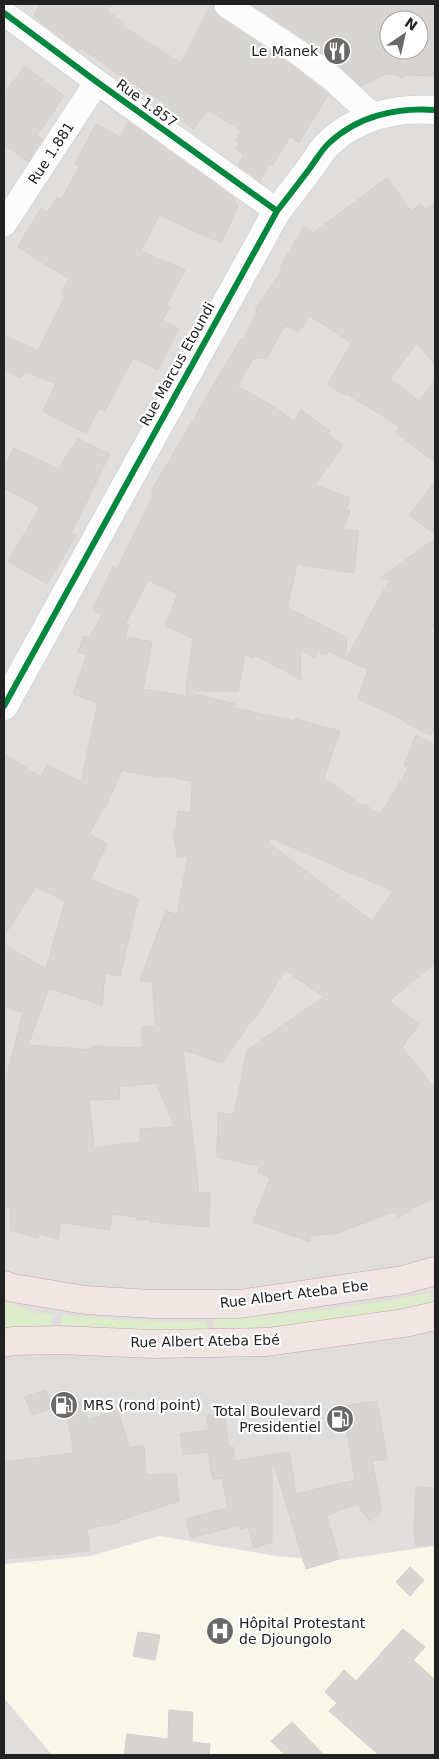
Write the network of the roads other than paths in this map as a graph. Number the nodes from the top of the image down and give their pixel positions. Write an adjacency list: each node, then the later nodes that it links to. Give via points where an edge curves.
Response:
1 (227, 5): 5 (street, via 299,53)
2 (4, 13): 3 (street, Rue 1.857)
3 (97, 82): 6 (street, Rue 1.857); 7 (street, Rue 1.881)
4 (435, 110): 5 (street, Rue Marcus Etoundi, via 418,108)
5 (373, 116): 6 (street, Rue Marcus Etoundi, via 350,127 328,144)
6 (277, 211): 8 (street, Rue Marcus Etoundi)
7 (4, 224)
8 (4, 706)
9 (435, 1271): 10 (highway, Rue Albert Ateba Ebe, via 403,1280 239,1304 85,1300)
10 (4, 1285)
11 (435, 1316): 12 (highway, Rue Albert Ateba Ebé, via 266,1342 153,1344 59,1340)
12 (4, 1343)

